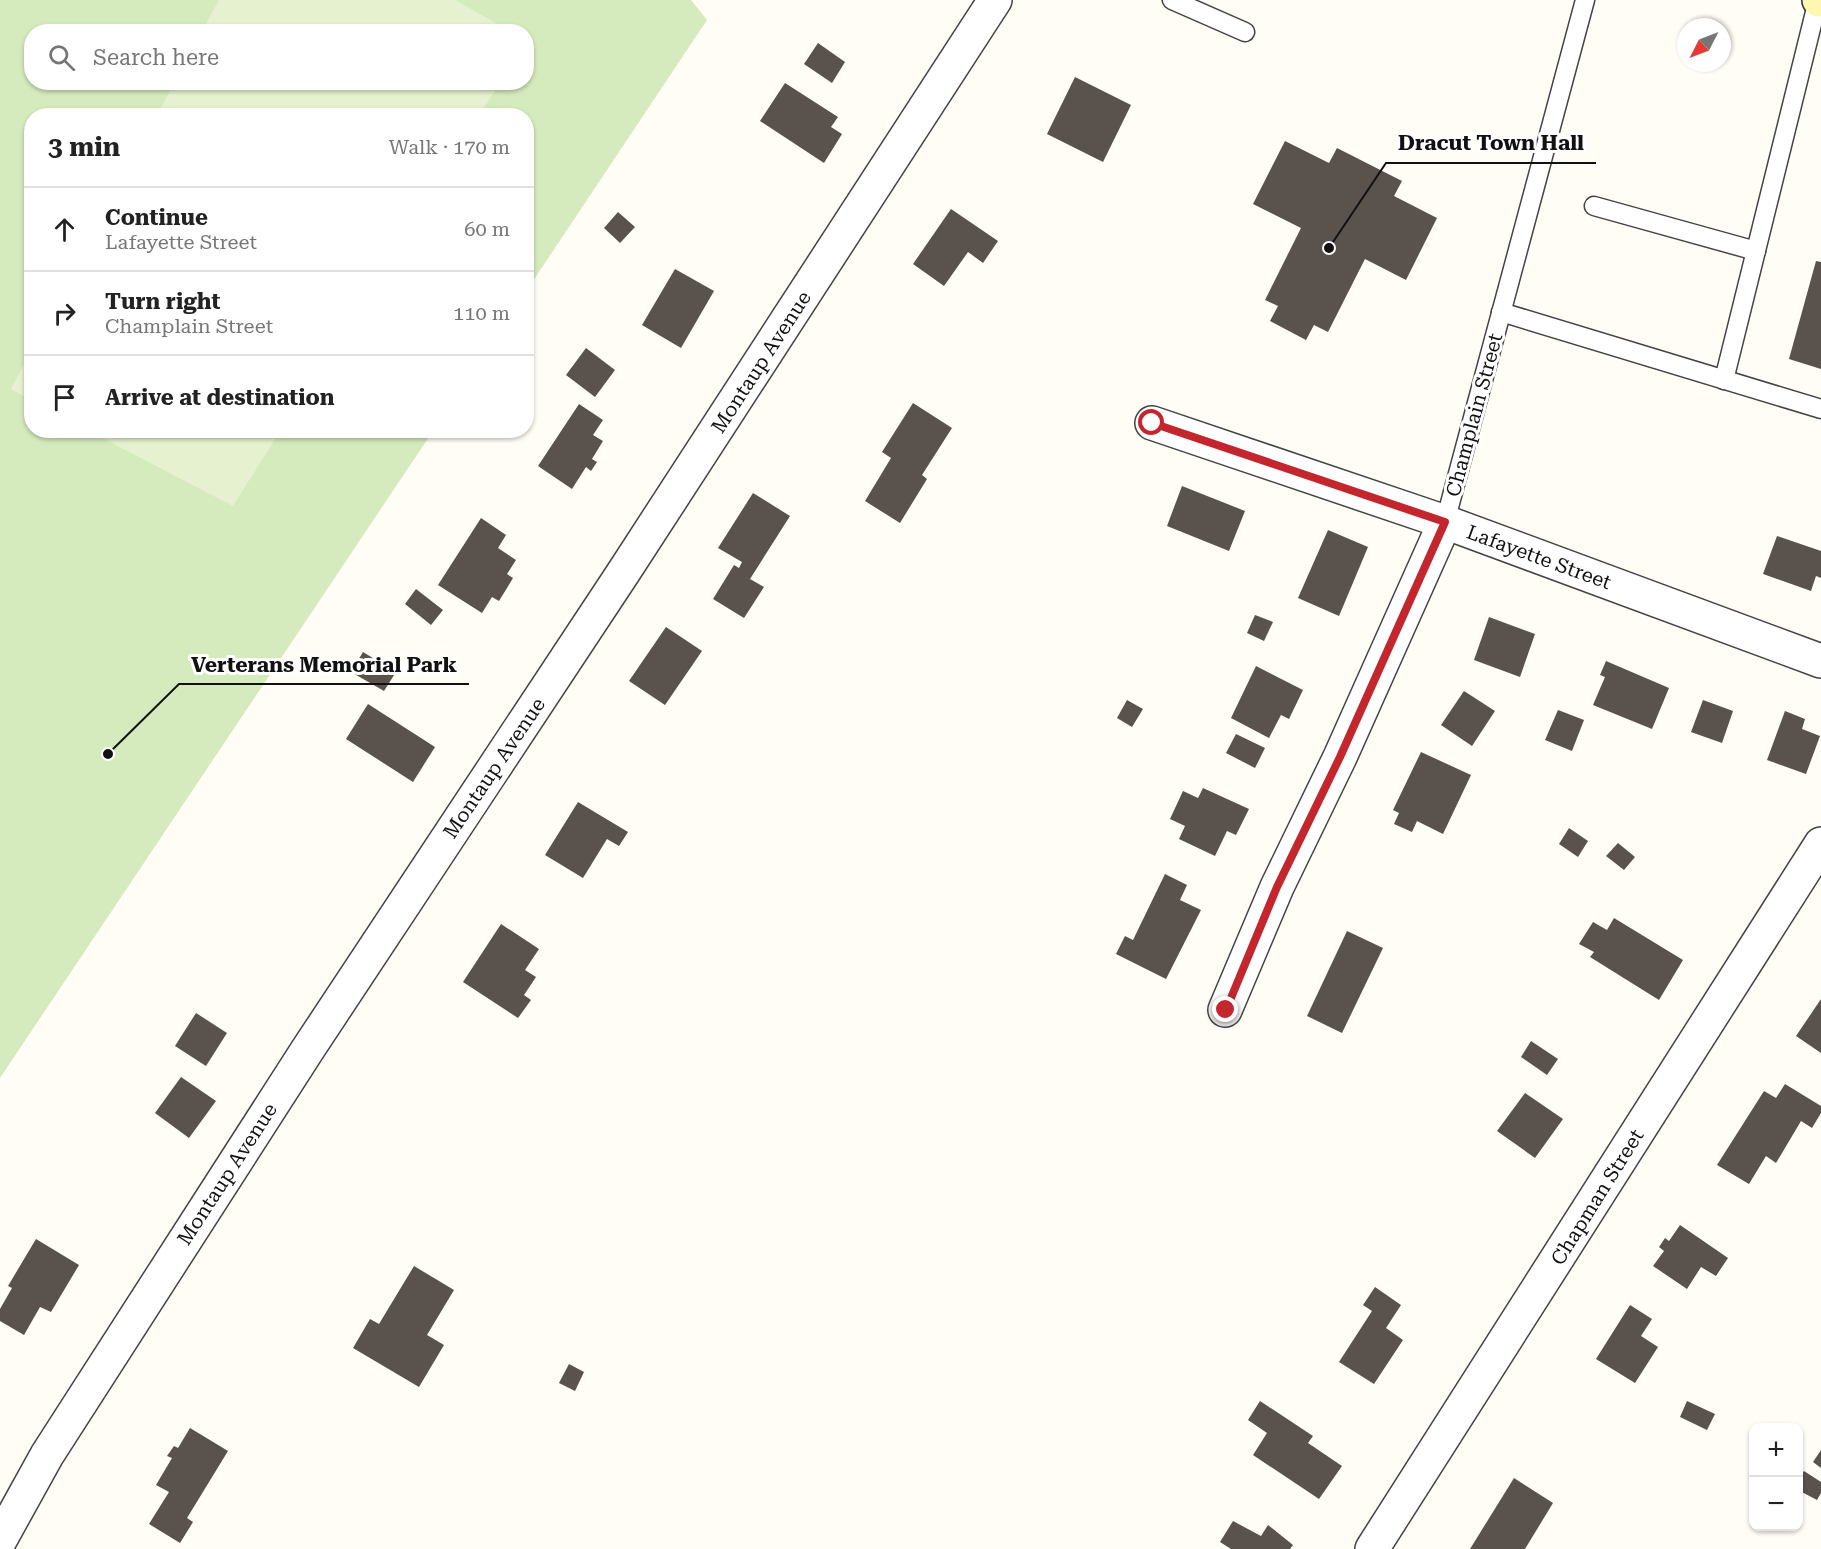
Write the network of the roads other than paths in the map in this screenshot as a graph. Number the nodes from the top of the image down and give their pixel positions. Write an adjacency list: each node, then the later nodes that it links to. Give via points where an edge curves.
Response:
1 (995, 0): 16 (street, Montaup Avenue, via 308,1049 47,1455)
2 (1172, 0): 5 (lane)
3 (1585, 0): 8 (lane, Champlain Street)
4 (1819, 0): 7 (lane)
5 (1245, 32)
6 (1594, 206): 7 (lane)
7 (1756, 251): 9 (lane)
8 (1501, 312): 9 (lane); 12 (lane, Champlain Street)
9 (1724, 380): 10 (lane)
10 (1821, 409)
11 (1152, 423): 12 (street, Lafayette Street)
12 (1445, 522): 13 (street, Lafayette Street); 15 (street, Champlain Street, via 1277,887)
13 (1821, 661)
14 (1821, 844): 17 (street, Chapman Street)
15 (1226, 1010)
16 (0, 1540)
17 (1372, 1549)

